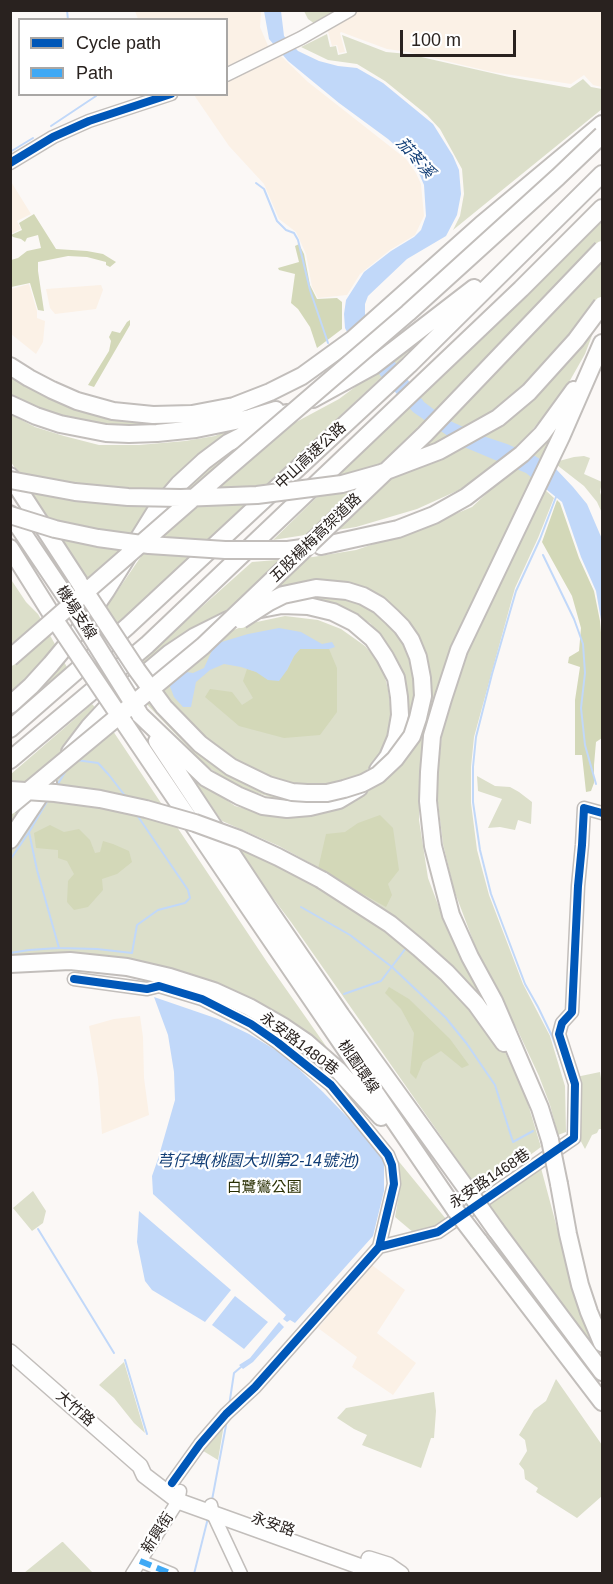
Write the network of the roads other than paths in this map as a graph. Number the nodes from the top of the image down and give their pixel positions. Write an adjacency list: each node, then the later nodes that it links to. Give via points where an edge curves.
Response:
1 (350, 10): 2 (street)
2 (228, 74)
3 (165, 96): 6 (street, via 89,121)
4 (603, 124): 13 (highway, via 353,339 302,376 270,392 234,406 153,416 77,401)
5 (603, 135): 22 (highway, bridge, via 408,313)
6 (10, 163)
7 (603, 167): 14 (highway, via 472,290 373,366)
8 (603, 174): 26 (highway, 中山高速公路, via 409,365 128,626)
9 (603, 208): 27 (highway, 中山高速公路, via 147,645)
10 (603, 249): 21 (highway, 五股楊梅高架道路, bridge, via 425,434)
11 (603, 305): 16 (highway, bridge, via 529,392 498,418 439,451 381,473 342,484 257,495 181,498 75,492)
12 (600, 348): 17 (highway, bridge, via 542,434 522,454 466,497 398,530 288,550 225,550 98,538 55,530); 34 (highway, via 459,650 432,736 428,801 433,846 451,915)
13 (10, 366)
14 (333, 389): 15 (highway, via 250,418 156,433 83,430); 23 (highway, via 228,443 179,484 155,512 80,628 38,679)
15 (10, 404)
16 (10, 478): 21 (highway, bridge, via 153,693 183,728 231,767 292,792 327,793 378,775 412,736 423,696 417,657 402,627 363,596 316,588 283,595)
17 (10, 514): 24 (highway, 機場支線, bridge)
18 (10, 548): 20 (highway, 機場支線)
19 (10, 565): 20 (highway)
20 (53, 616): 25 (highway, 機場支線, bridge)
21 (203, 646): 29 (highway, 五股楊梅高架道路, bridge)
22 (10, 658)
23 (10, 705)
24 (139, 714): 31 (highway, via 206,778 263,806 287,809 339,800 356,790 388,757 400,715 396,678 373,639 353,622 308,606 282,605 250,611 194,637 114,700 61,764); 39 (highway, 桃園環線, bridge, via 362,1044)
25 (125, 724): 35 (highway, 桃園環線)
26 (10, 729)
27 (10, 760)
28 (10, 790): 34 (highway, bridge, via 100,799 195,823 239,839 322,880 390,924 447,974 487,1018)
29 (10, 806)
30 (602, 813): 36 (street, 永安路1468巷, via 584,808 572,1012 562,1023 559,1034 575,1084 574,1138 438,1232)
31 (10, 840)
32 (10, 964): 35 (highway, via 70,961 127,967 170,976 249,1007 306,1042 338,1070)
33 (74, 979): 36 (street, 永安路1480巷, via 147,989 159,986 202,999 260,1030 331,1085 392,1165 394,1184)
34 (529, 1082): 37 (highway, bridge, via 550,1140 580,1285)
35 (430, 1173): 40 (highway, 桃園環線, bridge)
36 (379, 1247): 42 (street, via 200,1444)
37 (603, 1344)
38 (10, 1352): 41 (main road, 大竹路)
39 (603, 1372)
40 (603, 1402)
41 (145, 1466): 42 (main road, 永安路)
42 (177, 1492): 43 (main road, 永安路); 44 (street, 新興街)
43 (212, 1509): 47 (street); 48 (main road, 永安路); 49 (main road, 永安路, via 388,1566)
44 (140, 1561): 45 (street, 新興街); 46 (street)
45 (132, 1574)
46 (172, 1574)
47 (241, 1574)
48 (381, 1574)
49 (401, 1574)

